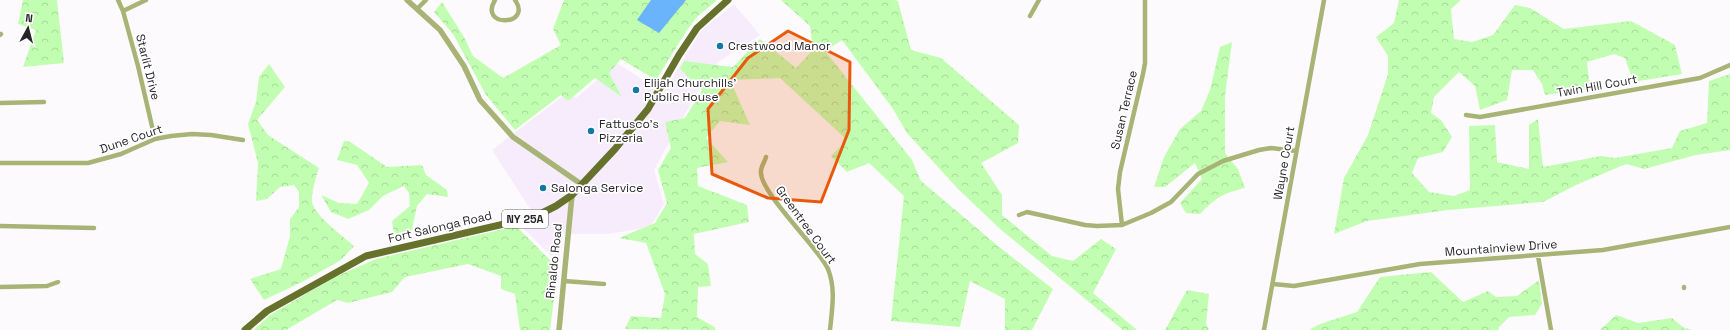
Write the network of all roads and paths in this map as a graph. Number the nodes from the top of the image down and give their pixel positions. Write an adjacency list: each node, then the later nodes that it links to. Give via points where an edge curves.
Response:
1 (118, 0): 12 (street, Starlit Drive)
2 (146, 0): 12 (street)
3 (406, 0): 11 (street)
4 (426, 0): 11 (street)
5 (495, 0): 6 (street, via 493,12 497,18 505,21 516,15 518,6)
6 (515, 0)
7 (728, 0): 23 (main road, Fort Salonga Road / NY 25A, via 697,28 648,109 615,149)
8 (1039, 0): 13 (street)
9 (1145, 0): 26 (street, Susan Terrace, via 1145,63 1118,189)
10 (1324, 0): 20 (street, Wayne Court)
11 (417, 9): 23 (street, via 440,30 464,66 480,100 513,137)
12 (123, 11): 18 (street, Starlit Drive)
13 (1030, 16)
14 (1730, 65): 17 (street, Twin Hill Court, via 1700,78 1480,117)
15 (0, 102): 16 (street)
16 (44, 102)
17 (1466, 115)
18 (155, 139): 19 (street, Dune Court, via 192,134); 22 (street, Dune Court, via 121,154 88,163)
19 (243, 140)
20 (1296, 151): 26 (street, via 1271,148 1217,164 1198,174 1171,202 1151,214); 34 (street, Wayne Court)
21 (766, 157): 38 (street, Greentree Court, via 760,172 763,182 818,254 832,280)
22 (0, 163)
23 (581, 184): 24 (main road, Fort Salonga Road / NY 25A)
24 (572, 195): 31 (street, Rinaldo Road); 36 (main road, Fort Salonga Road / NY 25A, via 534,217 366,256 266,311)
25 (1019, 215): 26 (street, via 1027,212 1097,226)
26 (1122, 224)
27 (0, 226): 29 (street)
28 (1730, 227): 30 (street, Mountainview Drive, via 1603,250)
29 (94, 228)
30 (1538, 256): 34 (street, Mountainview Drive, via 1420,264 1294,286); 40 (street)
31 (564, 281): 33 (street); 37 (street, Rinaldo Road)
32 (58, 282): 35 (street, via 47,286)
33 (604, 284)
34 (1273, 284): 39 (street, Wayne Court)
35 (0, 287)
36 (245, 330)
37 (559, 330)
38 (830, 330)
39 (1264, 330)
40 (1551, 330)

